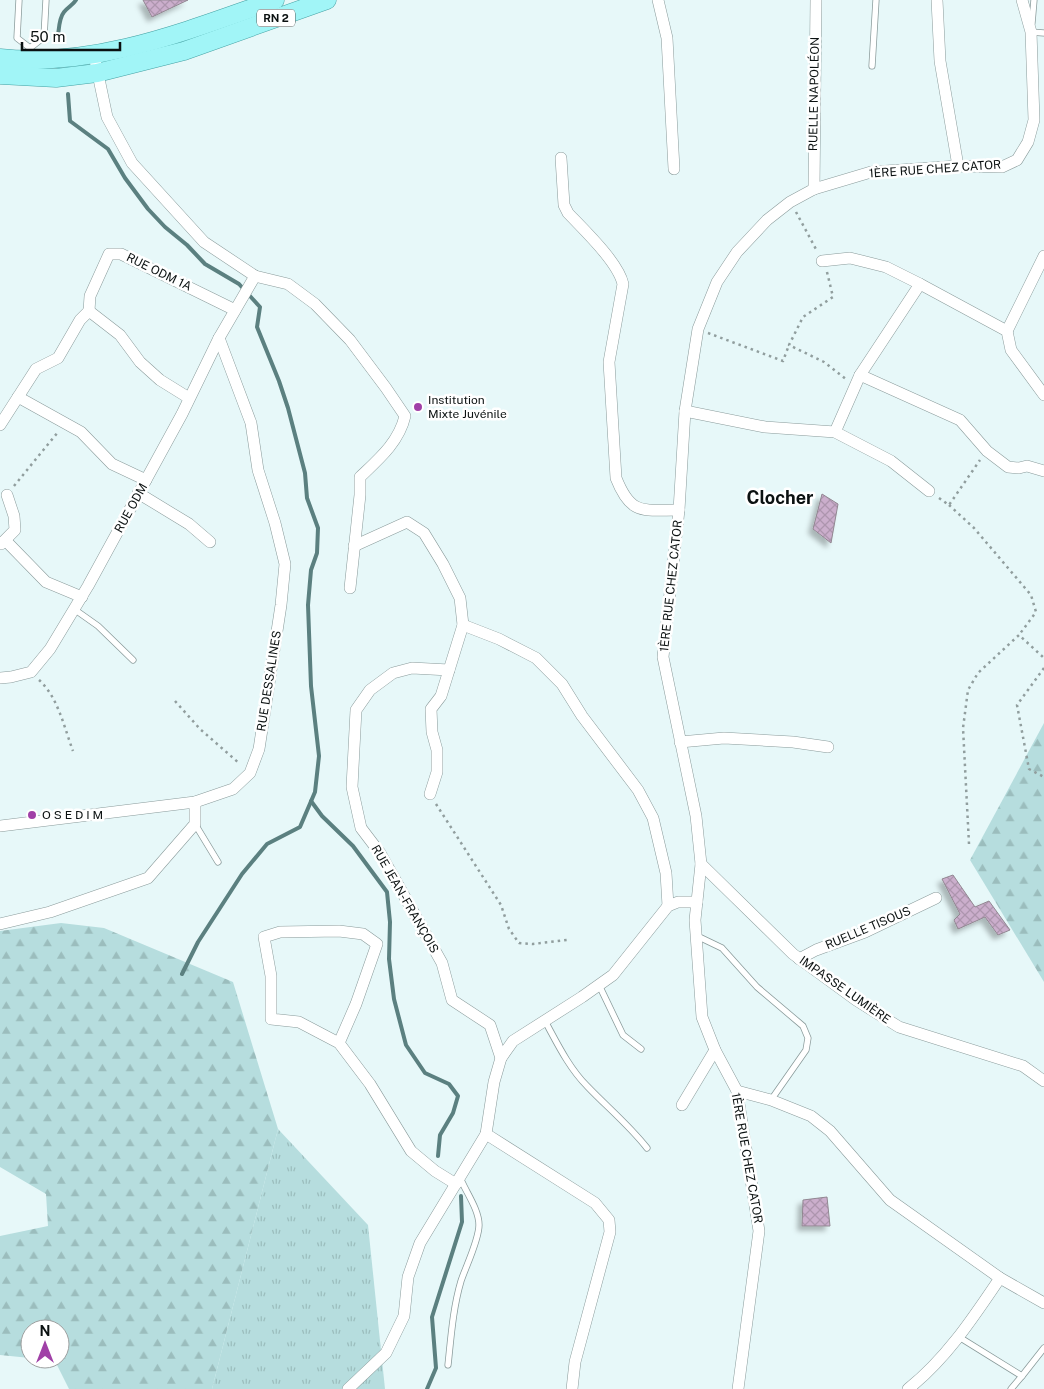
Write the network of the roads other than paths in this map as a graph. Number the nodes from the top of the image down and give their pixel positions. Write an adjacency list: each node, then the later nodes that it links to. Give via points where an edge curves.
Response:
1 (19, 0): 16 (lane, via 17,38)
2 (46, 0): 16 (lane, via 44,37)
3 (327, 0): 11 (main road, RN 2)
4 (658, 0): 22 (street, via 667,38)
5 (816, 0): 23 (street, RUELLE NAPOLÉON)
6 (876, 0): 17 (lane)
7 (937, 0): 21 (street, via 940,61)
8 (1022, 0): 12 (street, 1ÈRE RUE CHEZ CATOR)
9 (1034, 0): 12 (lane)
10 (272, 1): 11 (street); 14 (main road, RN 2, via 146,43)
11 (276, 18): 18 (main road, RN 2, via 184,51)
12 (1031, 32): 13 (lane); 21 (street, 1ÈRE RUE CHEZ CATOR, via 1034,120 1028,142 1017,160 1002,167)
13 (1044, 33)
14 (88, 56): 16 (main road, RN 2); 18 (street)
15 (0, 58): 16 (main road, RN 2)
16 (28, 62): 18 (main road, RN 2, via 56,78); 19 (main road, RN 2)
17 (872, 66)
18 (89, 74): 26 (street, via 132,164 204,242)
19 (0, 75)
20 (561, 158): 44 (street, via 564,204 610,261 623,284 609,362 616,478 622,492 639,510)
21 (958, 166): 23 (street, 1ÈRE RUE CHEZ CATOR, via 871,172)
22 (674, 169)
23 (814, 189): 36 (street, 1ÈRE RUE CHEZ CATOR, via 766,220 737,252 718,282 698,329)
24 (1044, 256): 30 (street)
25 (822, 261): 27 (street, via 850,258 886,267)
26 (256, 276): 28 (street, RUE ODM); 47 (street, via 288,284 315,304 350,340 404,416 402,428 384,455 360,477)
27 (920, 284): 30 (street); 32 (street)
28 (235, 310): 29 (street, RUE ODM 1A, via 121,254 109,254 90,296); 31 (street, RUE ODM)
29 (89, 311): 34 (street, via 80,320 58,358 36,369); 35 (street, via 120,335 140,362 160,380)
30 (1006, 331): 33 (street, via 1011,350)
31 (218, 338): 35 (street, RUE ODM); 58 (street, RUE DESSALINES, via 251,423 258,470 286,564 259,749 250,773 233,789)
32 (860, 375): 38 (street); 39 (street, via 960,420 987,451 1008,467 1027,466)
33 (1044, 395)
34 (18, 397): 37 (street); 40 (street, via 81,432 112,464)
35 (189, 398): 40 (street, RUE ODM)
36 (685, 411): 38 (street, via 766,427); 44 (street, 1ÈRE RUE CHEZ CATOR)
37 (0, 425)
38 (835, 432): 41 (street, via 891,461)
39 (1044, 471)
40 (146, 480): 42 (street, RUE ODM)
41 (928, 491)
42 (138, 493): 45 (street, via 189,524); 49 (street, RUE ODM)
43 (7, 495): 46 (street, via 15,530)
44 (679, 510): 55 (street, 1ÈRE RUE CHEZ CATOR, via 663,657)
45 (210, 542)
46 (3, 543): 49 (street, via 46,582)
47 (354, 546): 48 (street); 51 (street, via 407,522 424,533 460,598)
48 (350, 588)
49 (82, 596): 50 (street, RUE ODM)
50 (74, 609): 52 (lane, via 98,626); 54 (street, RUE ODM, via 50,650 31,672)
51 (463, 625): 53 (street); 65 (street, via 536,658 562,684 638,790 653,818 666,873)
52 (133, 660)
53 (449, 670): 57 (street, via 441,696 431,709 437,772); 74 (street, RUE JEAN-FRANÇOIS, via 412,668 394,673 370,690 356,710 352,787 361,828 380,853 442,963 452,1000 490,1025)
54 (0, 678)
55 (680, 742): 56 (street, via 724,738); 62 (street, 1ÈRE RUE CHEZ CATOR, via 696,816)
56 (828, 747)
57 (430, 794)
58 (195, 802): 59 (street); 60 (street, RUE DESSALINES)
59 (195, 824): 61 (lane); 66 (street, via 148,878 50,912)
60 (0, 826)
61 (218, 862)
62 (701, 864): 64 (street, 1ÈRE RUE CHEZ CATOR); 68 (street, IMPASSE LUMIÈRE)
63 (936, 898): 68 (street, RUELLE TISOUS)
64 (696, 902): 65 (street, via 678,902); 67 (street, 1ÈRE RUE CHEZ CATOR)
65 (668, 906): 69 (street, via 613,975)
66 (0, 924)
67 (697, 936): 73 (street, 1ÈRE RUE CHEZ CATOR, via 702,1017); 77 (lane, via 722,948 758,987 803,1026 808,1038 806,1050)
68 (799, 959): 75 (street, IMPASSE LUMIÈRE, via 899,1027 1023,1066)
69 (599, 985): 70 (street); 72 (lane, via 623,1036)
70 (545, 1021): 74 (street, via 513,1041); 80 (lane, via 573,1069)
71 (339, 1043): 71 (street, via 299,1022 272,1019 272,976 264,937 280,932 339,931 363,934 377,944); 81 (street, via 370,1084 411,1151)
72 (641, 1049)
73 (715, 1050): 76 (street, 1ÈRE RUE CHEZ CATOR); 78 (street)
74 (502, 1058): 79 (street, via 494,1082)
75 (1044, 1081)
76 (737, 1091): 77 (street); 90 (street, 1ÈRE RUE CHEZ CATOR, via 759,1231)
77 (771, 1100): 82 (street, via 812,1116 830,1131 890,1200)
78 (682, 1105)
79 (486, 1134): 81 (street); 89 (street, via 595,1202 609,1220 610,1232 575,1362)
80 (647, 1148)
81 (456, 1184): 86 (lane, via 462,1182 475,1208 479,1225 461,1281); 88 (street, via 420,1243 408,1277 404,1316 386,1352)
82 (1000, 1278): 83 (street); 84 (street)
83 (1044, 1303)
84 (959, 1337): 87 (lane); 91 (street)
85 (1044, 1348): 87 (lane)
86 (448, 1365)
87 (1022, 1376): 92 (lane)
88 (348, 1389)
89 (572, 1389)
90 (738, 1389)
91 (908, 1389)
92 (1011, 1389)

